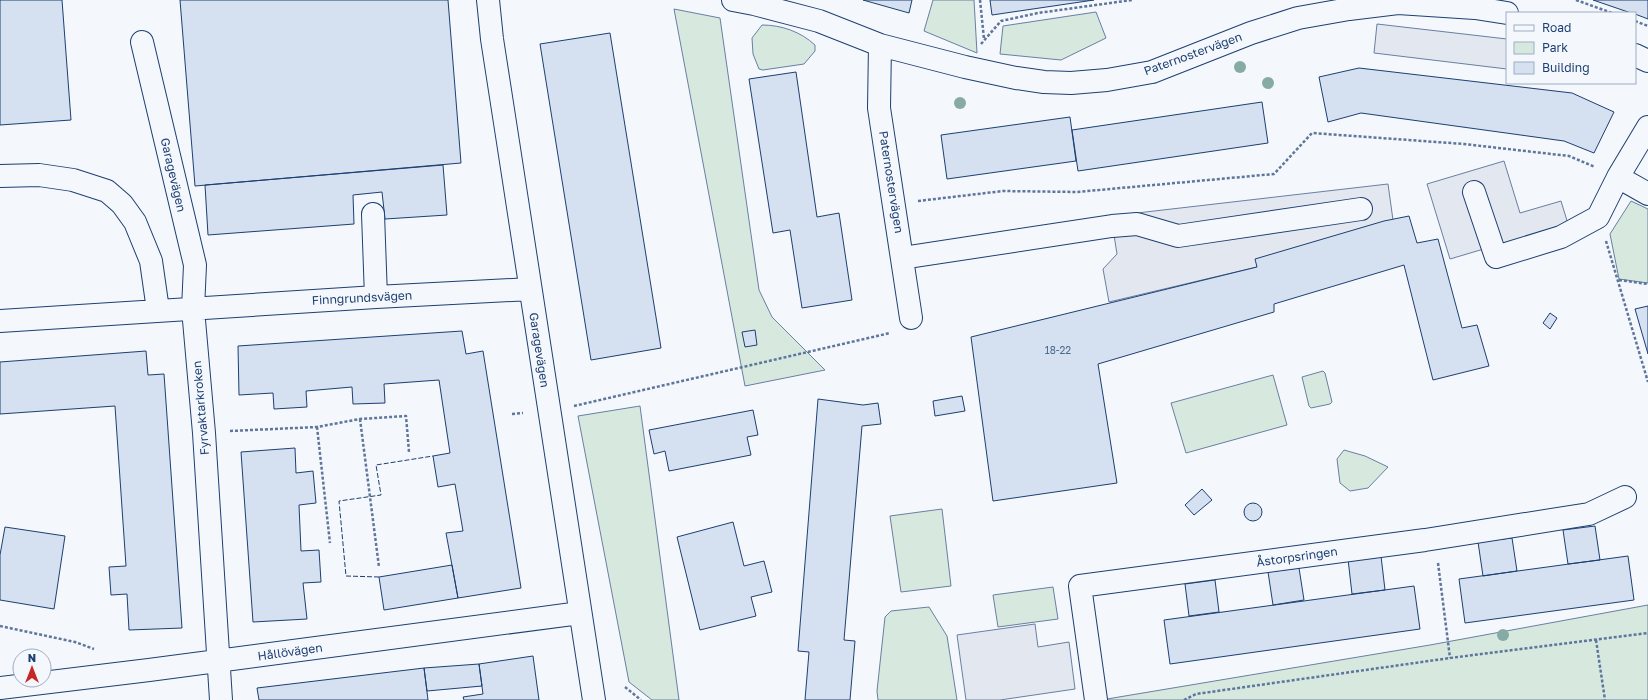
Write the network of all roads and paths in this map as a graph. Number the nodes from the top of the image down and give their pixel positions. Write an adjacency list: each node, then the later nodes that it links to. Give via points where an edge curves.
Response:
1 (488, 0): 28 (street, Garagevägen)
2 (733, 0): 12 (street, Paternostervägen, via 819,21)
3 (980, 0): 10 (path)
4 (1132, 0): 10 (path, via 1038,13 1001,21)
5 (1576, 0): 6 (path)
6 (1609, 12)
7 (1506, 13): 15 (street, Paternostervägen, via 1475,8 1398,3 1349,9 1298,18 1251,33 1152,72 1107,80 1044,82)
8 (1636, 21): 9 (path)
9 (1648, 26)
10 (984, 39): 15 (path)
11 (142, 42): 30 (street, Garagevägen, via 195,265)
12 (880, 46): 15 (street, Paternostervägen); 21 (street, Paternostervägen, via 879,108)
13 (1636, 55): 14 (street)
14 (1648, 60)
15 (965, 67)
16 (1648, 127): 18 (street)
17 (0, 176): 31 (street, via 39,175 73,180 107,192 122,204 135,222 151,261)
18 (1618, 177): 20 (street); 21 (path, via 1569,156 1464,144 1312,133 1274,174 1077,192 1003,192); 24 (street)
19 (1474, 192): 24 (street, via 1496,257 1561,237)
20 (1648, 194)
21 (894, 204): 25 (street, Paternostervägen)
22 (1361, 209): 25 (street, via 1178,236 1137,224 1112,226)
23 (373, 214): 29 (street)
24 (1598, 217): 26 (path)
25 (902, 258): 32 (street, Paternostervägen)
26 (1618, 280): 27 (path); 34 (path)
27 (1648, 284)
28 (530, 289): 29 (street, Finngrundsvägen); 44 (street, Garagevägen)
29 (376, 297): 30 (street, Finngrundsvägen)
30 (193, 309): 31 (street); 38 (street, Fyrvaktarkroken)
31 (158, 310): 33 (street)
32 (911, 318): 35 (path, via 896,331)
33 (0, 322)
34 (1648, 382)
35 (580, 406)
36 (360, 419): 37 (path); 39 (path, via 406,416); 43 (path)
37 (316, 427): 38 (path); 42 (path)
38 (204, 433): 50 (street, Fyrvaktarkroken)
39 (409, 452)
40 (1624, 497): 41 (street, Åstorpsringen, via 1588,514)
41 (1434, 539): 49 (path); 56 (street, Åstorpsringen, via 1080,586)
42 (330, 543)
43 (379, 567)
44 (580, 613): 50 (street, Hållövägen); 54 (street, Garagevägen)
45 (0, 626): 48 (path, via 75,642)
46 (1648, 633): 47 (path)
47 (1596, 640): 49 (path); 58 (path)
48 (97, 650)
49 (1450, 658): 57 (path, via 1196,694)
50 (219, 661): 52 (street, Hållövägen); 53 (street, Fyrvaktarkroken)
51 (624, 687): 55 (path)
52 (0, 688)
53 (221, 700)
54 (594, 700)
55 (641, 700)
56 (1096, 700)
57 (1184, 700)
58 (1605, 700)

